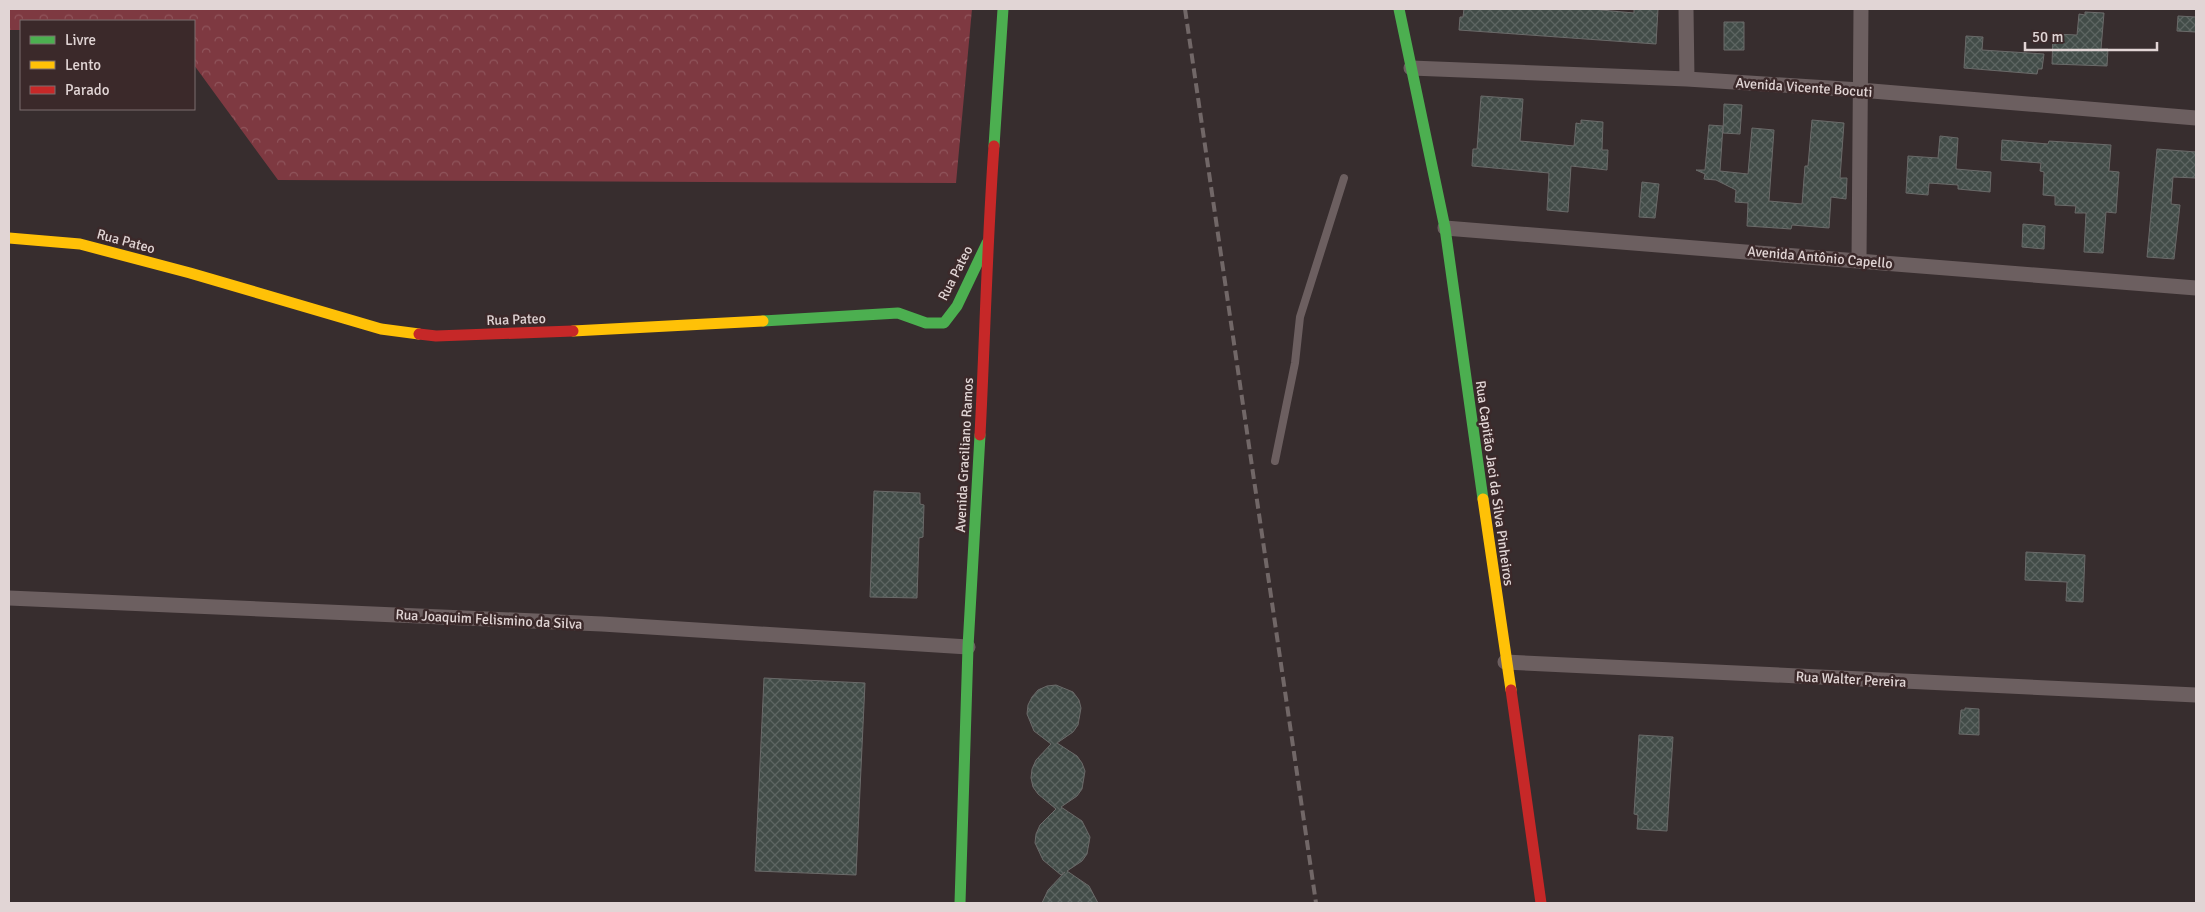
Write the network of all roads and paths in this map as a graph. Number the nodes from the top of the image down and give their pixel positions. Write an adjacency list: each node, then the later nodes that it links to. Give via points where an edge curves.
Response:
1 (1003, 9): 12 (street, Avenida Graciliano Ramos)
2 (1399, 9): 5 (street, Rua Capitão Jaci da Silva Pinheiros)
3 (1686, 9): 6 (street)
4 (1861, 9): 7 (street)
5 (1411, 68): 6 (street, Avenida Vicente Bocuti); 10 (street, Rua Capitão Jaci da Silva Pinheiros)
6 (1687, 79): 7 (street, Avenida Vicente Bocuti)
7 (1860, 90): 8 (street, Avenida Vicente Bocuti); 13 (street)
8 (2196, 118)
9 (1344, 178): 15 (lane, via 1300,317 1295,363)
10 (1444, 228): 13 (street, Avenida Antônio Capello); 18 (street, Rua Capitão Jaci da Silva Pinheiros)
11 (9, 238): 12 (street, Rua Pateo, via 80,244 381,329 436,336 528,334 898,313 926,323 944,323 957,306)
12 (987, 243): 17 (street, Avenida Graciliano Ramos, via 986,322)
13 (1859, 260): 14 (street, Avenida Antônio Capello)
14 (2196, 288)
15 (1275, 461)
16 (9, 598): 17 (street, Rua Joaquim Felismino da Silva, via 592,624)
17 (968, 646): 20 (street, Avenida Graciliano Ramos)
18 (1505, 662): 19 (street, Rua Walter Pereira); 21 (street, Rua Capitão Jaci da Silva Pinheiros)
19 (2196, 695)
20 (960, 903)
21 (1541, 903)

